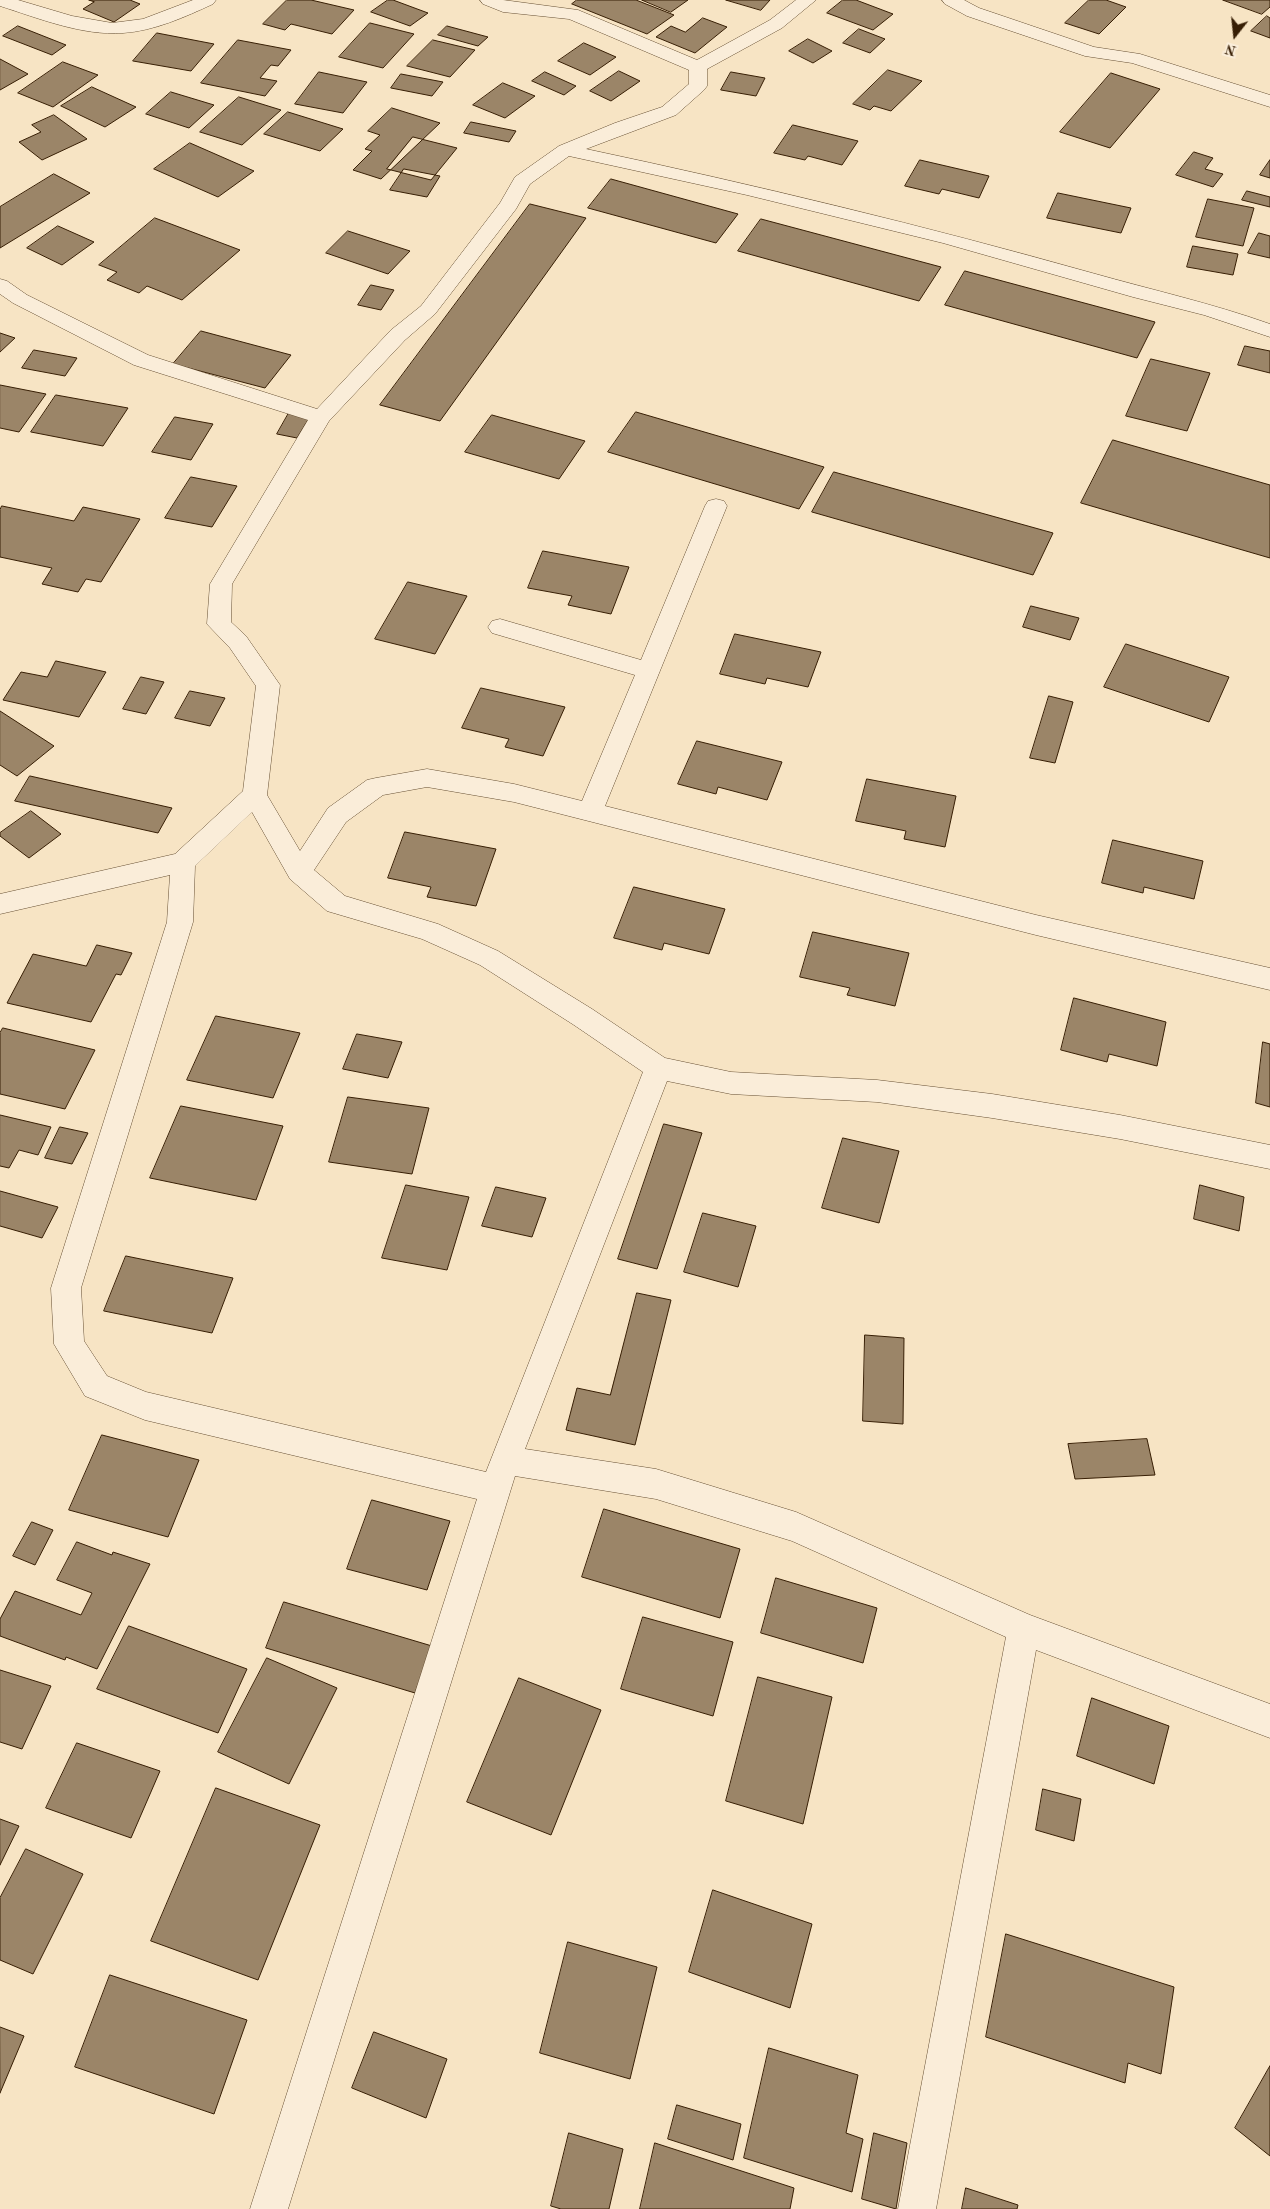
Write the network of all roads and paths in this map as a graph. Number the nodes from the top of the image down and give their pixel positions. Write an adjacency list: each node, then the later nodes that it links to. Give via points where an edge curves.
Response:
1 (0, 0): 2 (street, via 88,25 113,28 158,20)
2 (206, 0)
3 (489, 0): 6 (street, via 503,7 572,14)
4 (806, 0): 6 (street, via 776,24)
5 (951, 0): 7 (street, via 973,12 1091,52 1134,58)
6 (698, 67): 8 (street, via 698,86 669,111)
7 (1270, 101)
8 (566, 150): 10 (street, via 747,189 950,239 1210,310); 11 (street, via 522,181 509,205 428,310 398,335)
9 (0, 285): 11 (street, via 20,299 141,360)
10 (1270, 331)
11 (321, 417): 15 (street, via 221,584 219,624 238,642 268,685)
12 (716, 506): 14 (street)
13 (500, 627): 14 (street)
14 (648, 670): 16 (street)
15 (255, 795): 17 (street); 18 (street)
16 (590, 812): 18 (street, via 514,793 426,778 376,787 337,815); 20 (street, via 1026,922)
17 (183, 862): 19 (street); 23 (street, via 180,922 66,1288 69,1344 96,1386 145,1406)
18 (299, 872): 21 (street, via 336,904 429,931 489,958)
19 (0, 904)
20 (1270, 979)
21 (658, 1068): 22 (street, via 731,1083 877,1091 992,1106 1120,1126); 23 (street)
22 (1270, 1157)
23 (501, 1474): 24 (street, via 656,1484 796,1527); 26 (street)
24 (1024, 1629): 25 (street); 27 (street)
25 (1270, 1721)
26 (269, 2209)
27 (917, 2209)

